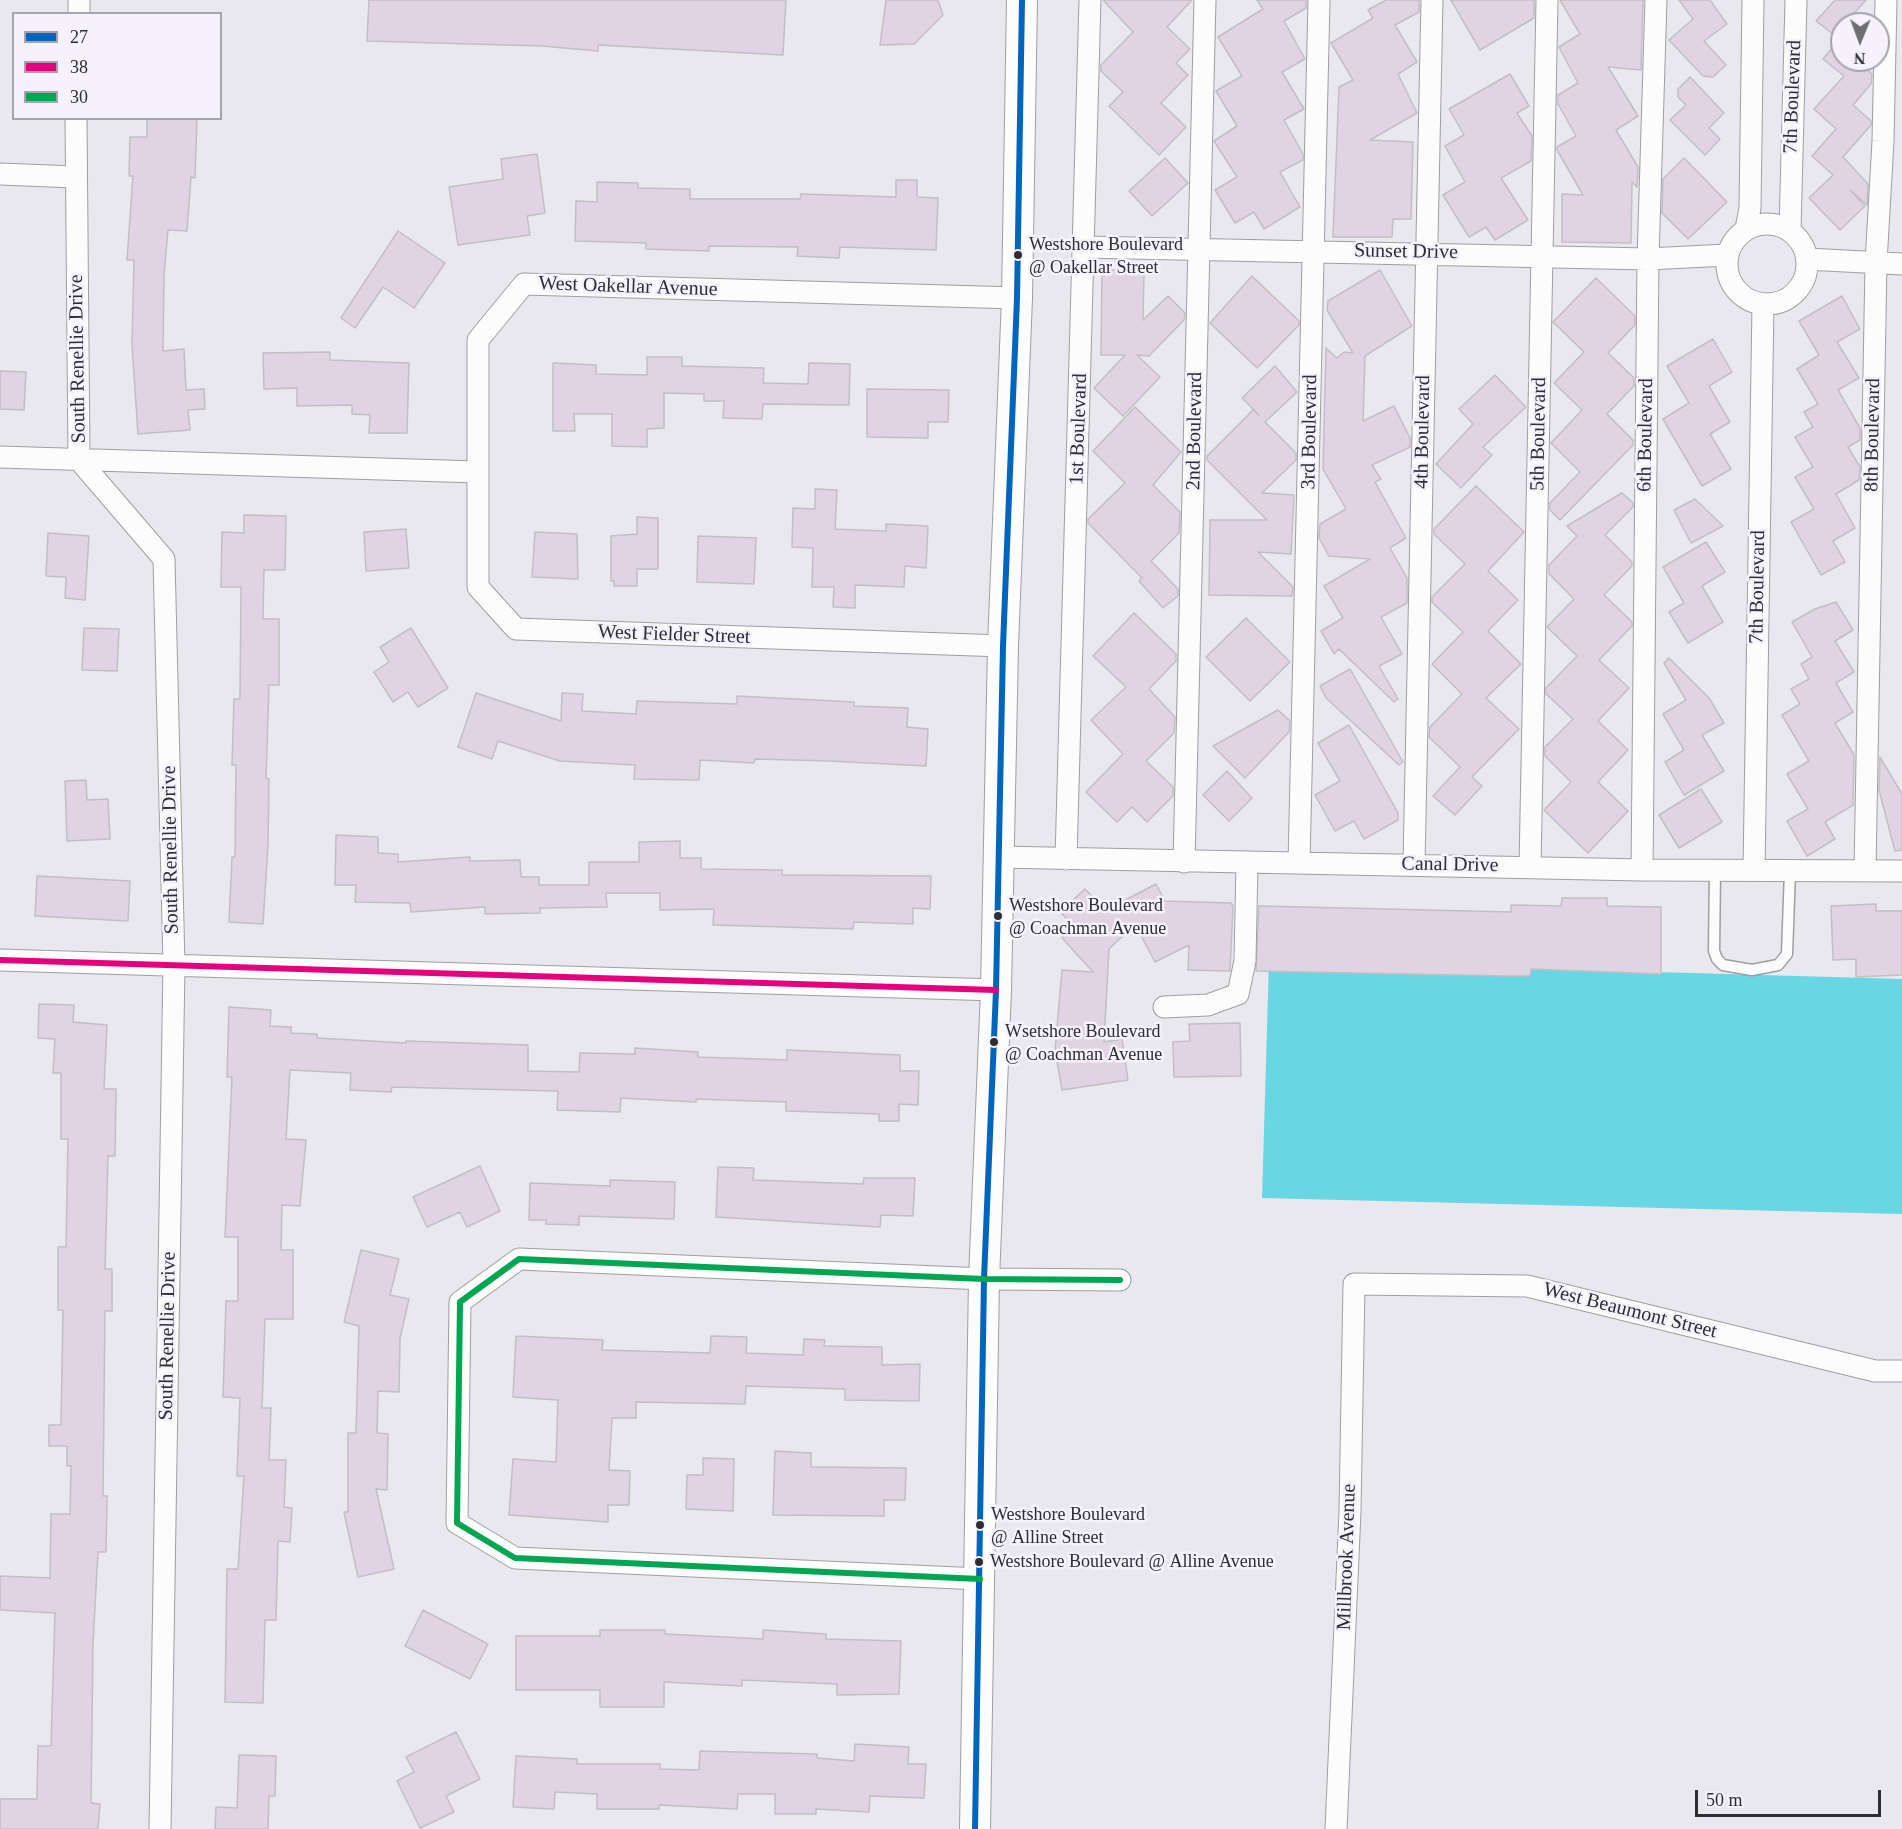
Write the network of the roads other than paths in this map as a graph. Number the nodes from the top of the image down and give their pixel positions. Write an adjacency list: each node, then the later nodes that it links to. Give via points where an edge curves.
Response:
1 (1022, 0): 26 (street)
2 (1090, 0): 16 (street, 1st Boulevard)
3 (1205, 0): 17 (street, 2nd Boulevard)
4 (1319, 0): 18 (street, 3rd Boulevard)
5 (1432, 0): 19 (street, 4th Boulevard)
6 (1547, 0): 21 (street, 5th Boulevard)
7 (1656, 0): 22 (street, 6th Boulevard)
8 (1752, 0): 14 (street, 7th Boulevard, via 1750,208)
9 (1796, 0): 15 (street, 7th Boulevard)
10 (1886, 0): 24 (street, 8th Boulevard)
11 (76, 120): 13 (street, South Renellie Drive)
12 (0, 174): 13 (street)
13 (75, 177): 29 (street, South Renellie Drive)
14 (1746, 229): 15 (street, via 1768,223); 20 (street, via 1731,244)
15 (1790, 230): 23 (street)
16 (1084, 247): 17 (street, Sunset Drive); 33 (street, 1st Boulevard)
17 (1200, 249): 18 (street, Sunset Drive); 34 (street, 2nd Boulevard)
18 (1314, 250): 19 (street, Sunset Drive); 36 (street, 3rd Boulevard)
19 (1427, 252): 21 (street, Sunset Drive); 37 (street, 4th Boulevard)
20 (1727, 255): 22 (street, Sunset Drive); 27 (street, via 1731,284 1744,297)
21 (1543, 257): 22 (street, Sunset Drive); 38 (street, 5th Boulevard)
22 (1648, 259): 39 (street, 6th Boulevard)
23 (1807, 259): 24 (street); 27 (street, via 1804,279 1792,296)
24 (1875, 263): 25 (street); 42 (street, 8th Boulevard)
25 (1902, 264)
26 (1017, 298): 30 (street, West Oakellar Avenue, via 524,284 478,340); 31 (street)
27 (1763, 304): 41 (street, 7th Boulevard)
28 (0, 458): 29 (street)
29 (79, 460): 30 (street); 46 (street, South Renellie Drive, via 164,559)
30 (477, 472): 31 (street, West Fielder Street, via 478,587 516,629)
31 (1003, 646): 32 (street)
32 (998, 857): 33 (street, Canal Drive); 47 (street)
33 (1057, 859): 34 (street, Canal Drive)
34 (1185, 862): 35 (street, Canal Drive)
35 (1247, 862): 36 (street, Canal Drive); 48 (street, via 1245,961 1238,994 1208,1005)
36 (1299, 863): 37 (street, Canal Drive)
37 (1414, 864): 38 (street, Canal Drive)
38 (1530, 867): 39 (street, Canal Drive)
39 (1642, 870): 40 (street, Canal Drive)
40 (1715, 870): 41 (street, Canal Drive); 43 (lane, via 1714,951 1723,965 1752,970 1778,965 1787,954)
41 (1754, 870): 43 (street, Canal Drive)
42 (1865, 870): 43 (street, Canal Drive); 44 (street, Canal Drive)
43 (1790, 871)
44 (1902, 871)
45 (0, 960): 46 (street)
46 (174, 965): 47 (street); 54 (street, South Renellie Drive)
47 (996, 990): 49 (street)
48 (1164, 1007)
49 (984, 1279): 50 (street); 53 (street); 53 (street, via 519,1259 460,1302 457,1414 457,1523 515,1558)
50 (1120, 1280)
51 (1354, 1284): 52 (street, West Beaumont Street, via 1527,1286 1875,1371); 56 (street, Millbrook Avenue, via 1350,1511)
52 (1902, 1371)
53 (980, 1579): 55 (street)
54 (160, 1829)
55 (975, 1829)
56 (1336, 1829)

